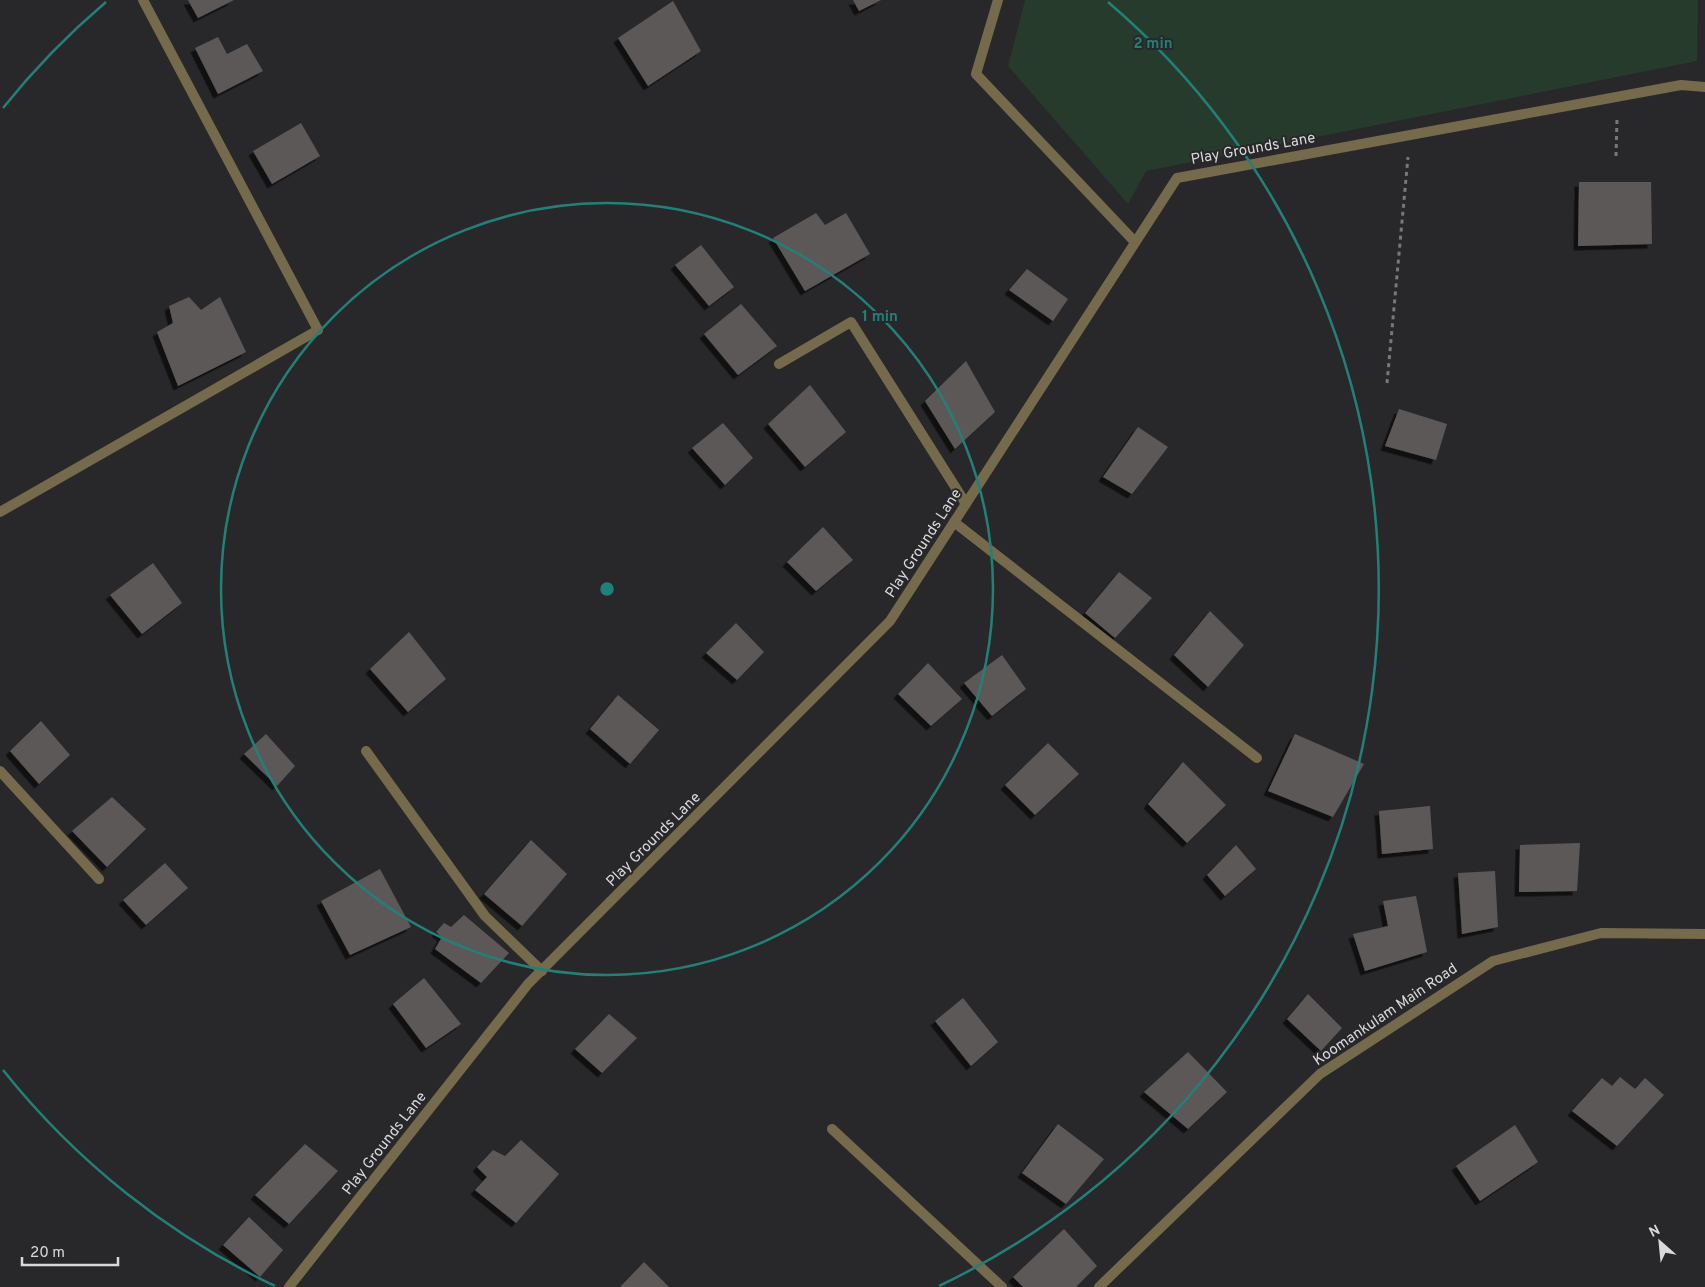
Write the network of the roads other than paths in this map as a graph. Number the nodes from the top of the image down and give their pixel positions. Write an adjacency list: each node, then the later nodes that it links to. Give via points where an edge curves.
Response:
1 (142, 0): 7 (street, via 318,330)
2 (998, 0): 4 (street, via 976,74)
3 (1705, 87): 4 (street, Play Grounds Lane, via 1681,85 1177,178)
4 (1135, 242): 6 (street, Play Grounds Lane)
5 (779, 364): 6 (street, via 850,322)
6 (966, 504): 8 (street, Play Grounds Lane)
7 (0, 512)
8 (954, 522): 10 (street); 14 (street, Play Grounds Lane, via 890,622)
9 (366, 751): 14 (street, via 485,916)
10 (1257, 758)
11 (0, 771): 12 (street)
12 (99, 879)
13 (1705, 934): 18 (street, Koomankulam Main Road, via 1600,933 1493,960 1320,1074)
14 (542, 971): 16 (street, Play Grounds Lane, via 528,984)
15 (832, 1130): 17 (street)
16 (289, 1287)
17 (1002, 1287)
18 (1099, 1287)

